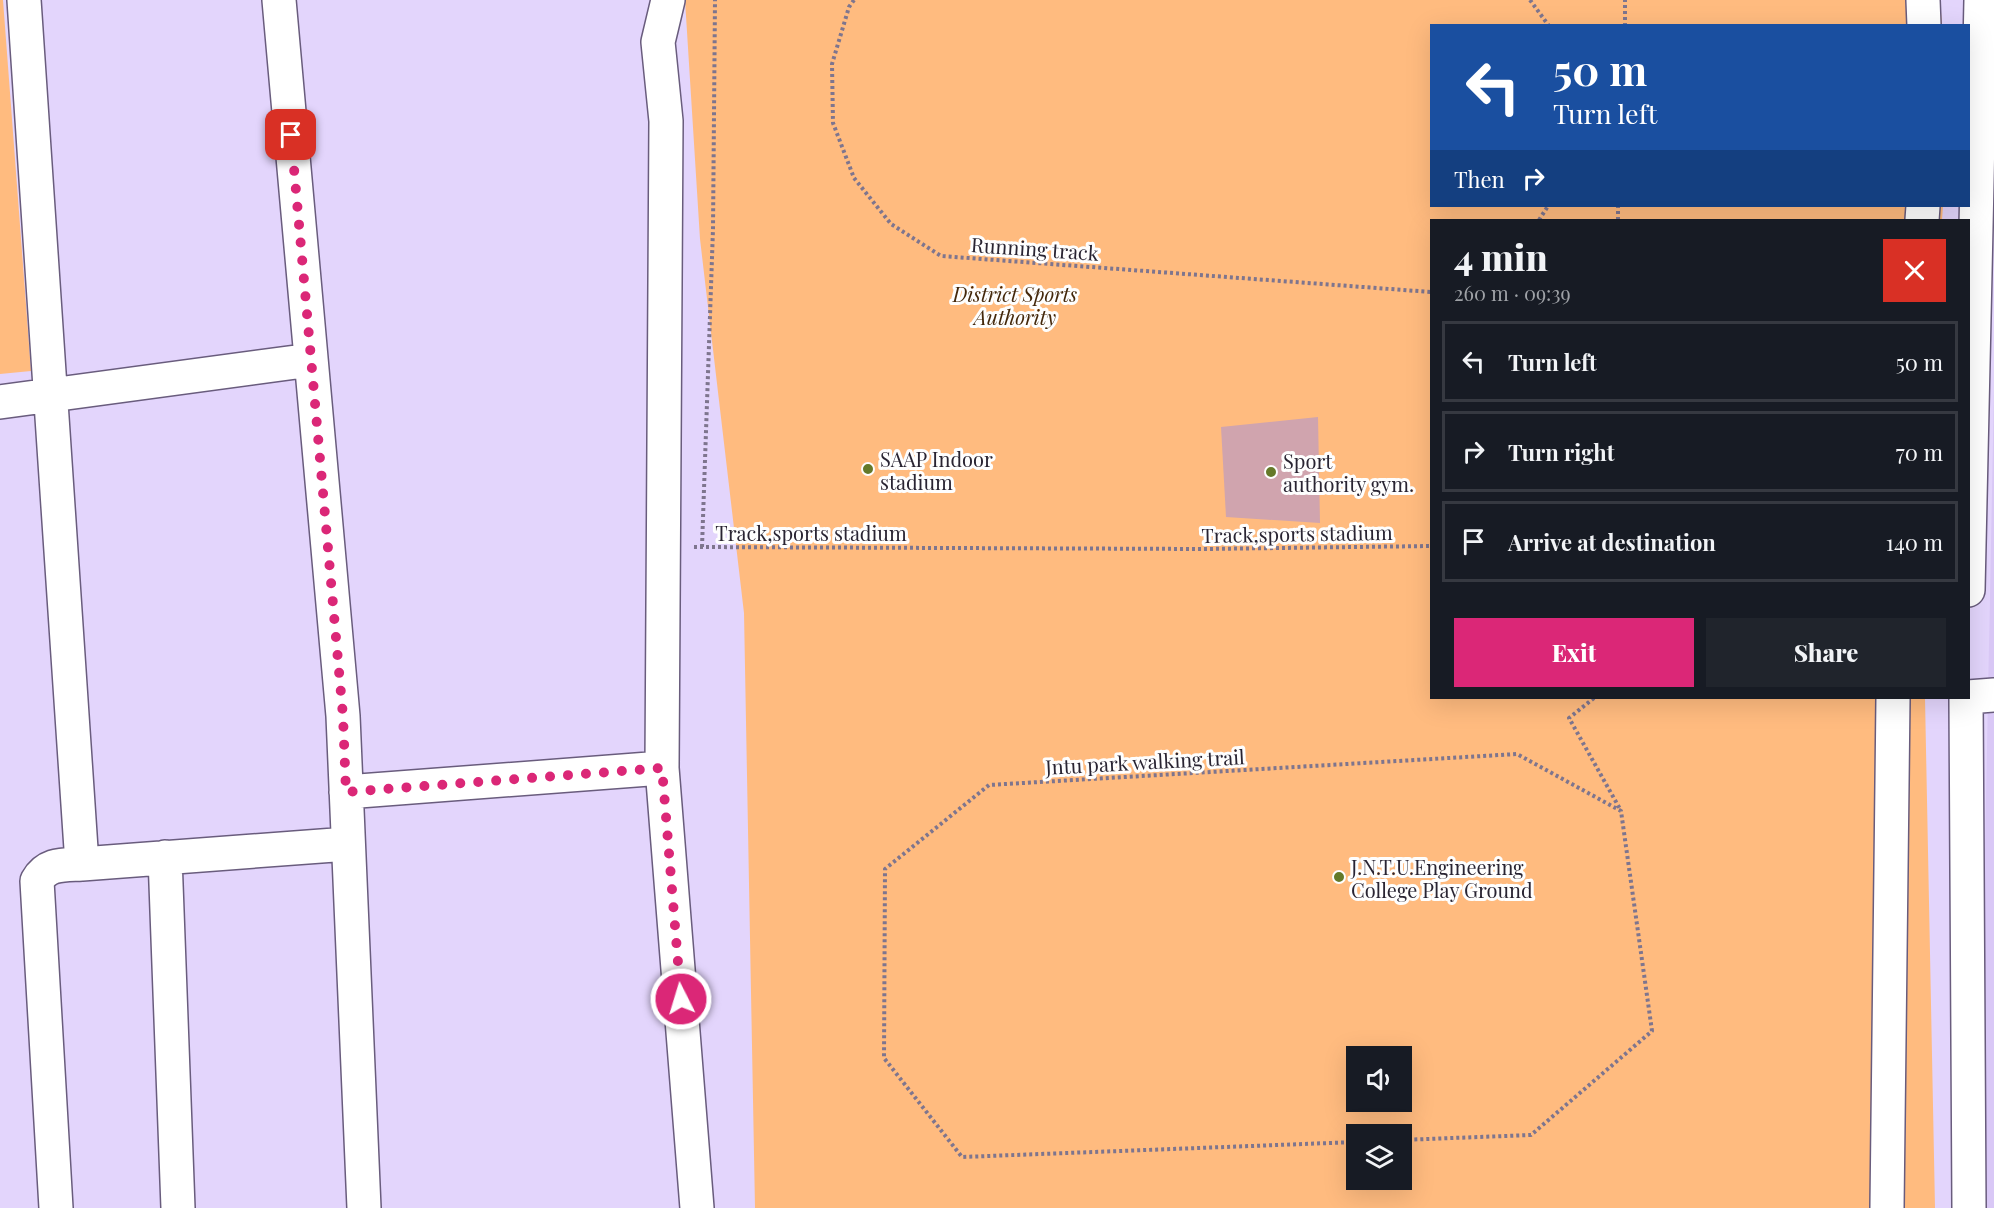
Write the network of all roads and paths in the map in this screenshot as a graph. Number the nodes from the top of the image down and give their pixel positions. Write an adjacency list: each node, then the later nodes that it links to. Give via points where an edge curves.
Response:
1 (24, 0): 15 (street)
2 (279, 0): 14 (street)
3 (668, 0): 24 (street, via 658,42 666,121)
4 (715, 0): 18 (path, Track,sports stadium, via 713,229 702,546)
5 (854, 0): 13 (path, Running track, via 832,64 833,123 854,178 869,197 891,224 941,256)
6 (1530, 0): 10 (path)
7 (1625, 0): 11 (path)
8 (1923, 0): 12 (street)
9 (1981, 0): 17 (street)
10 (1548, 24)
11 (1625, 24)
12 (1924, 24)
13 (1430, 292)
14 (311, 360): 15 (street); 25 (street, via 343,716)
15 (50, 395): 16 (street); 29 (street)
16 (0, 402)
17 (1970, 499)
18 (1430, 546)
19 (1994, 695): 20 (street)
20 (1970, 697)
21 (1593, 699): 26 (path, via 1569,718)
22 (1893, 699): 36 (street)
23 (1967, 699): 37 (street)
24 (662, 768): 25 (street); 35 (street)
25 (346, 792): 27 (street)
26 (1621, 811): 30 (path, via 1652,1031 1531,1135); 31 (path, Jntu park walking trail, via 1517,754 989,785 885,869 884,1058 962,1157)
27 (348, 844): 28 (street); 34 (street)
28 (165, 857): 29 (street); 33 (street)
29 (82, 864): 32 (street, via 55,865 43,871 37,881)
30 (1412, 1140)
31 (1346, 1142)
32 (56, 1208)
33 (178, 1208)
34 (364, 1208)
35 (697, 1208)
36 (1887, 1208)
37 (1969, 1208)

